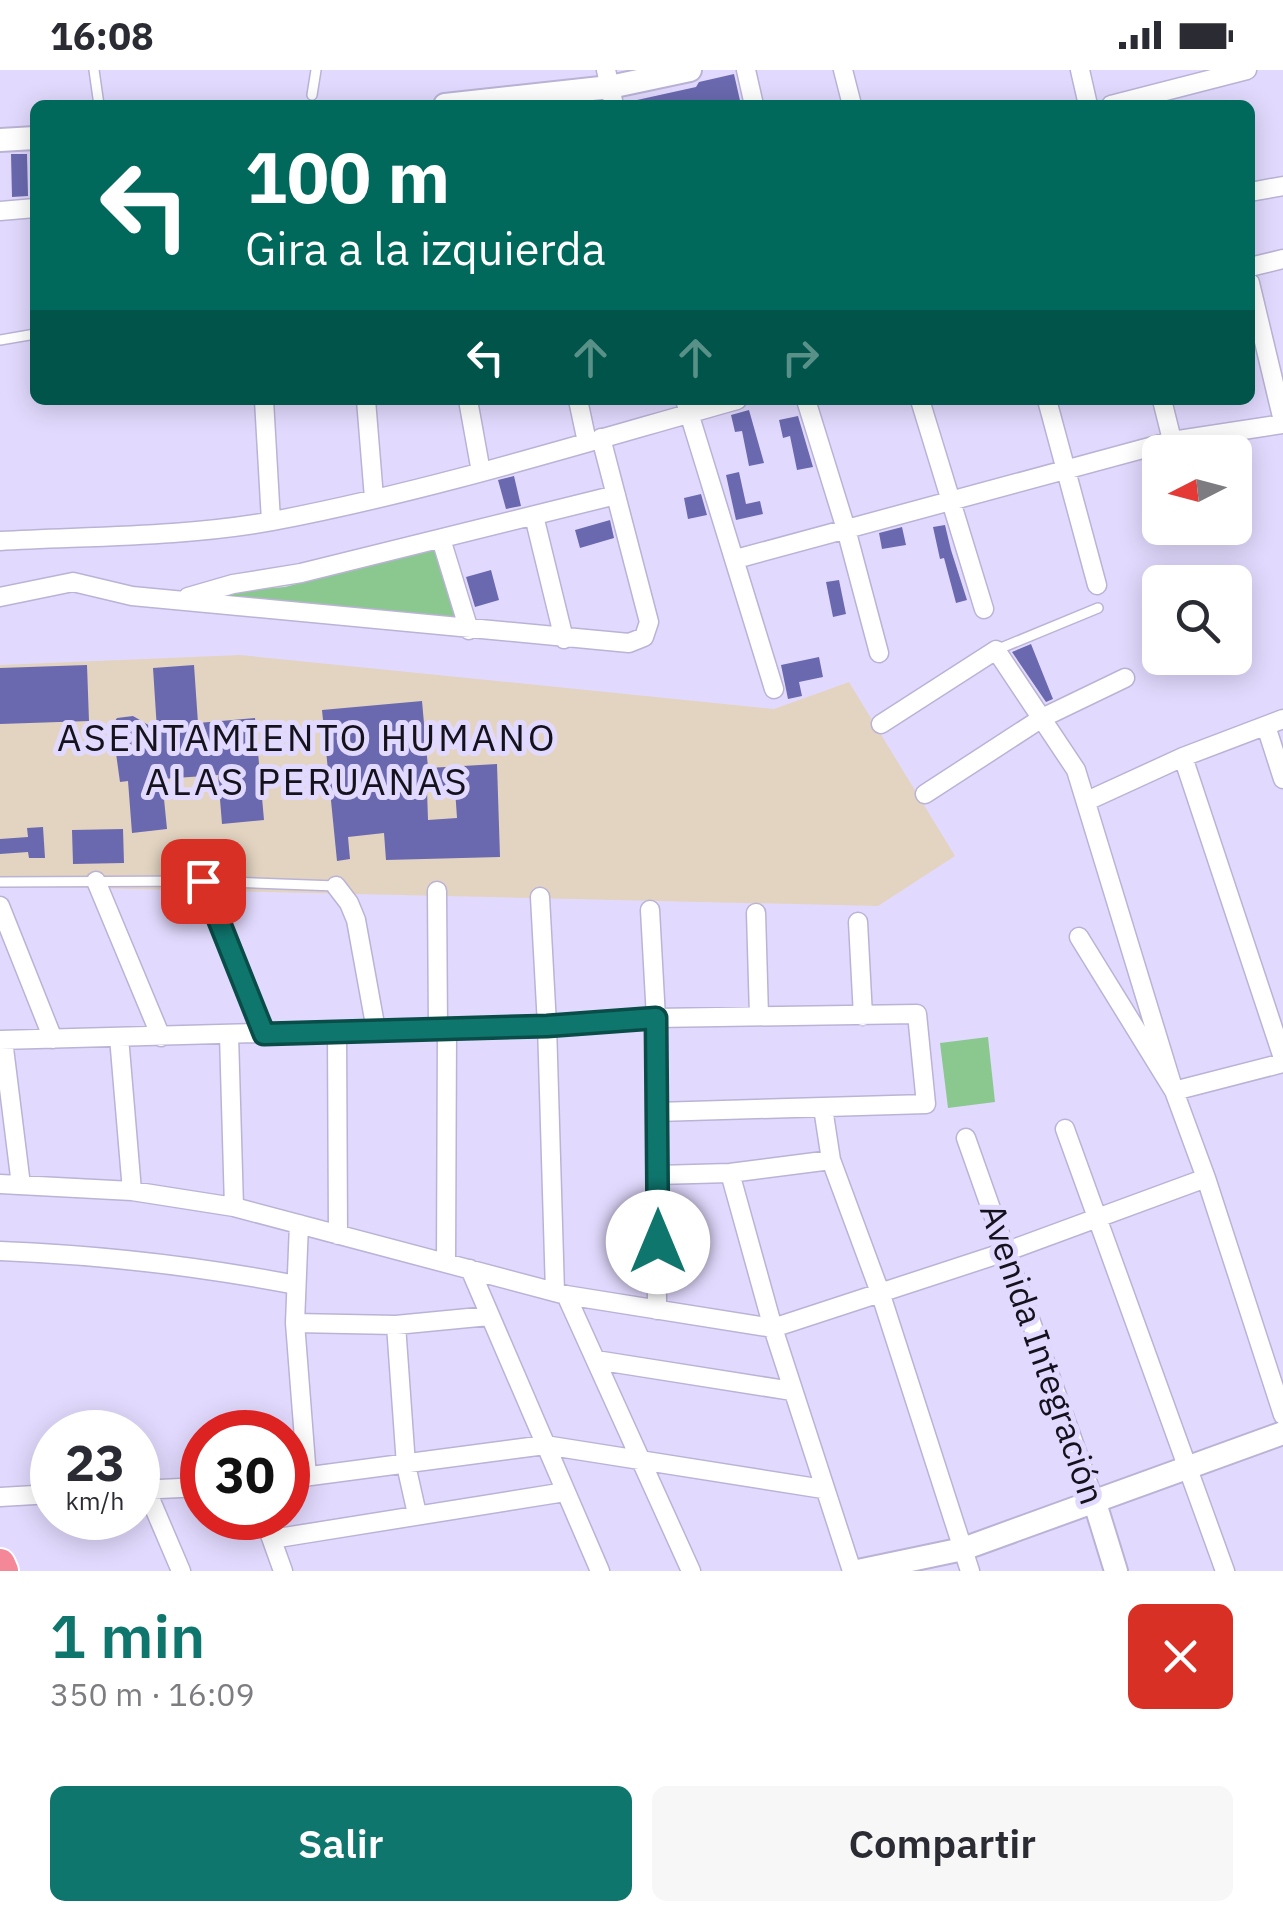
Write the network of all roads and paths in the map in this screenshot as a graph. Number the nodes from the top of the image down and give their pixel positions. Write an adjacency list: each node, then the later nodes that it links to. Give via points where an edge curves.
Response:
1 (94, 70): 10 (lane)
2 (316, 70): 9 (lane)
3 (690, 70): 8 (street)
4 (746, 70): 12 (street)
5 (843, 70): 13 (street)
6 (1080, 70): 14 (street)
7 (1247, 70): 15 (street)
8 (610, 87): 11 (street)
9 (312, 95)
10 (98, 100)
11 (491, 100)
12 (753, 100)
13 (851, 100)
14 (1087, 100)
15 (1131, 100)
16 (30, 138): 17 (street)
17 (0, 140)
18 (1283, 186): 19 (street)
19 (1255, 191)
20 (30, 208): 21 (street)
21 (0, 211)
22 (1283, 259): 23 (street)
23 (1255, 266)
24 (1255, 304): 36 (street)
25 (30, 335): 26 (lane)
26 (0, 340)
27 (264, 405): 47 (street)
28 (366, 405): 44 (street)
29 (469, 405): 42 (street)
30 (580, 405): 39 (street)
31 (808, 405): 48 (street)
32 (921, 405): 45 (street)
33 (1048, 405): 41 (street)
34 (1163, 405): 37 (street)
35 (686, 407): 39 (street); 51 (street)
36 (1283, 422): 38 (street)
37 (1171, 435)
38 (1226, 435)
39 (594, 440): 42 (street); 43 (street)
40 (1142, 454): 41 (street)
41 (1066, 470): 45 (street); 52 (street)
42 (481, 472): 44 (street)
43 (616, 495): 46 (street); 58 (street, via 647,632 616,644)
44 (374, 498): 47 (street)
45 (949, 502): 48 (street); 56 (street)
46 (534, 516): 49 (street); 58 (street)
47 (272, 521): 50 (street)
48 (846, 529): 51 (street); 60 (street)
49 (441, 539): 54 (street); 57 (street)
50 (0, 541)
51 (736, 559): 62 (street)
52 (1097, 584)
53 (0, 597): 54 (street, via 73,582)
54 (178, 600): 57 (street)
55 (1098, 608): 59 (lane)
56 (984, 610)
57 (469, 630): 58 (street)
58 (564, 639)
59 (996, 650): 63 (street); 65 (street)
60 (879, 653)
61 (1125, 678): 63 (street)
62 (774, 689)
63 (1042, 718): 68 (street); 69 (street, via 1076,770)
64 (1275, 723): 66 (street); 67 (street)
65 (881, 724)
66 (1183, 757): 69 (street); 94 (street)
67 (1283, 779)
68 (924, 794)
69 (1087, 801): 95 (street)
70 (96, 881): 71 (lane); 72 (lane); 90 (street)
71 (203, 881): 73 (lane); 88 (street)
72 (0, 882)
73 (336, 886): 86 (street, via 356,920)
74 (437, 891): 85 (street)
75 (540, 897): 84 (street)
76 (0, 906): 92 (street)
77 (650, 910): 83 (street)
78 (756, 913): 81 (street)
79 (858, 922): 82 (street)
80 (1079, 937): 95 (street)
81 (760, 1016): 82 (street); 83 (street)
82 (862, 1016): 96 (street, via 917,1014 926,1104)
83 (656, 1018): 84 (street); 97 (street)
84 (547, 1026): 85 (street); 116 (street)
85 (442, 1028): 86 (street); 113 (street)
86 (376, 1030): 87 (street)
87 (337, 1032): 88 (street); 110 (street)
88 (264, 1034): 89 (street)
89 (229, 1035): 90 (street); 107 (street)
90 (161, 1036): 91 (street)
91 (119, 1038): 92 (street); 106 (street)
92 (53, 1039): 93 (street)
93 (2, 1040): 105 (street)
94 (1283, 1061): 95 (street)
95 (1174, 1092): 103 (street)
96 (823, 1108): 97 (street); 100 (street)
97 (657, 1112): 102 (street)
98 (1066, 1129): 108 (street)
99 (966, 1138): 112 (street, Avenida Integración)
100 (831, 1160): 101 (street); 117 (street)
101 (730, 1173): 102 (street); 122 (street)
102 (658, 1175): 118 (street)
103 (1206, 1178): 108 (street); 126 (street)
104 (0, 1184): 105 (street)
105 (22, 1185): 106 (street)
106 (132, 1191): 107 (street)
107 (234, 1207): 109 (street)
108 (1096, 1220): 112 (street); 131 (street)
109 (299, 1224): 110 (street); 115 (street)
110 (338, 1234): 113 (street)
111 (0, 1251): 115 (street, via 210,1268)
112 (1005, 1252): 117 (street); 137 (street, Avenida Integración)
113 (446, 1263): 114 (street)
114 (470, 1270): 116 (street); 119 (street)
115 (296, 1286): 120 (street)
116 (561, 1293): 118 (street); 123 (street)
117 (881, 1295): 122 (street); 142 (street)
118 (658, 1310): 122 (street)
119 (489, 1316): 121 (street); 128 (street)
120 (295, 1323): 121 (street); 125 (street)
121 (396, 1325): 130 (street)
122 (773, 1328): 124 (street)
123 (596, 1360): 124 (street); 129 (street)
124 (792, 1390): 133 (street)
125 (302, 1410)
126 (1283, 1416)
127 (1283, 1433): 131 (street)
128 (545, 1445): 129 (street); 130 (street); 134 (street)
129 (642, 1460): 133 (street); 148 (street)
130 (406, 1465): 132 (street); 138 (street)
131 (1185, 1467): 137 (street); 151 (street)
132 (310, 1477)
133 (823, 1489): 149 (street)
134 (565, 1492): 138 (street); 147 (street)
135 (30, 1495): 136 (street)
136 (0, 1497)
137 (1095, 1503): 142 (street); 150 (street, Avenida Integración)
138 (417, 1514): 140 (street)
139 (160, 1527): 145 (street)
140 (310, 1532)
141 (272, 1540): 146 (street)
142 (966, 1560): 149 (street)
143 (0, 1564): 144 (highway)
144 (3, 1571)
145 (181, 1571)
146 (283, 1571)
147 (600, 1571)
148 (691, 1571)
149 (855, 1571)
150 (1116, 1571)
151 (1225, 1571)

